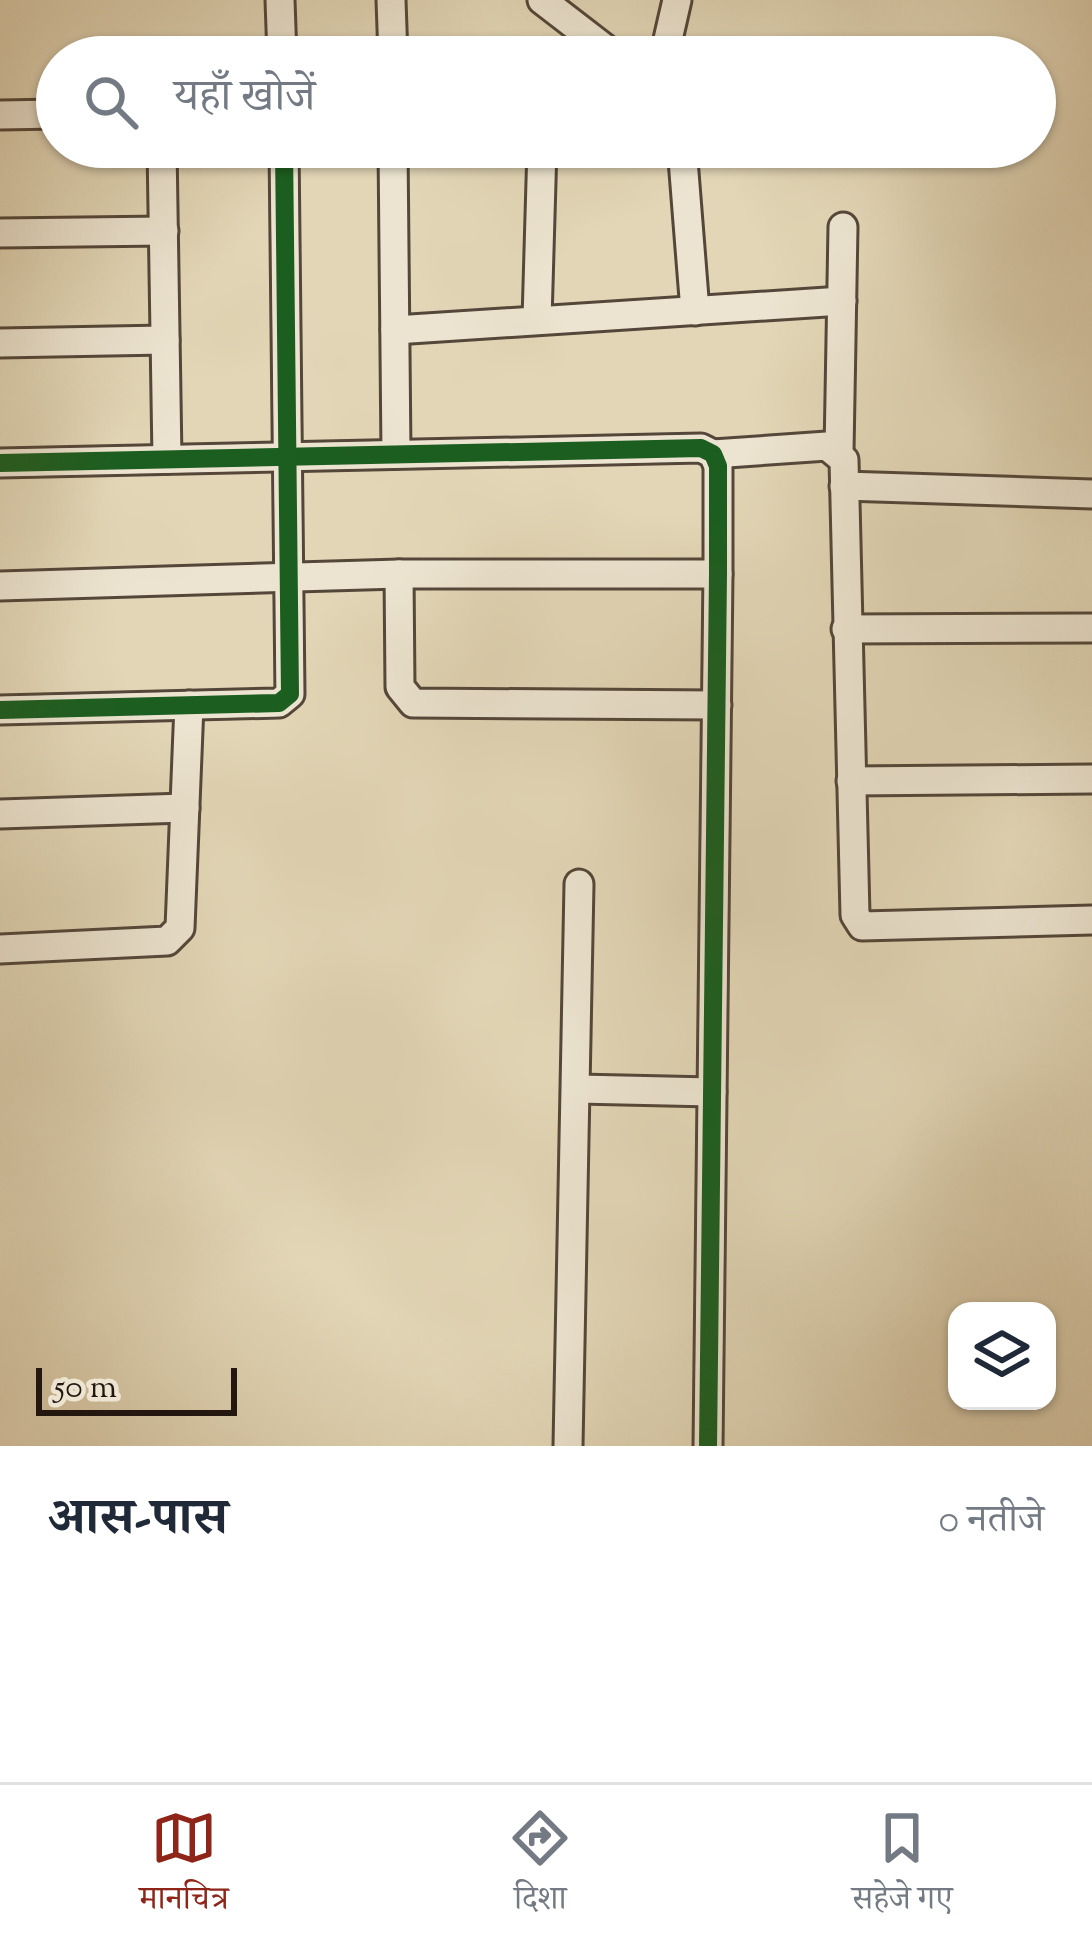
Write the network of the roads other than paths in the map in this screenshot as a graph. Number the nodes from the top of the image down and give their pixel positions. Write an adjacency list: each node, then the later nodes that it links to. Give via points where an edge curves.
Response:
1 (280, 0): 5 (street)
2 (392, 0): 6 (street)
3 (542, 0): 7 (street)
4 (677, 0): 8 (street)
5 (281, 36)
6 (392, 36)
7 (589, 36)
8 (669, 36)
9 (36, 115): 10 (street)
10 (0, 116)
11 (162, 168): 17 (street)
12 (284, 168): 28 (street)
13 (393, 168): 22 (street)
14 (541, 168): 21 (street)
15 (684, 168): 20 (street)
16 (843, 227): 19 (street)
17 (164, 231): 18 (street); 23 (street)
18 (0, 233)
19 (842, 301): 20 (street); 25 (street)
20 (695, 310): 21 (street)
21 (537, 320): 22 (street)
22 (394, 330): 26 (street)
23 (165, 340): 24 (street); 29 (street)
24 (0, 343)
25 (839, 452): 27 (street, via 826,446); 31 (street)
26 (396, 454): 27 (street); 28 (street)
27 (713, 454): 34 (street)
28 (288, 457): 29 (street); 35 (street)
29 (167, 459): 30 (street)
30 (0, 463)
31 (844, 486): 32 (street); 38 (street)
32 (1092, 494)
33 (399, 574): 34 (street); 35 (street); 40 (street, via 400,687 413,703)
34 (718, 574): 40 (street)
35 (287, 577): 36 (street); 39 (street, via 292,685 285,700)
36 (0, 586)
37 (1092, 628): 38 (street)
38 (846, 629): 43 (street)
39 (189, 705): 41 (street); 44 (street)
40 (717, 705): 50 (street)
41 (0, 710)
42 (1092, 779): 43 (street)
43 (851, 781): 47 (street, via 855,915 862,926)
44 (185, 808): 45 (street); 48 (street, via 174,936)
45 (0, 814)
46 (579, 884): 49 (street)
47 (1092, 920)
48 (0, 949)
49 (578, 1089): 50 (street); 51 (street)
50 (712, 1092): 52 (street)
51 (568, 1446)
52 (708, 1446)

